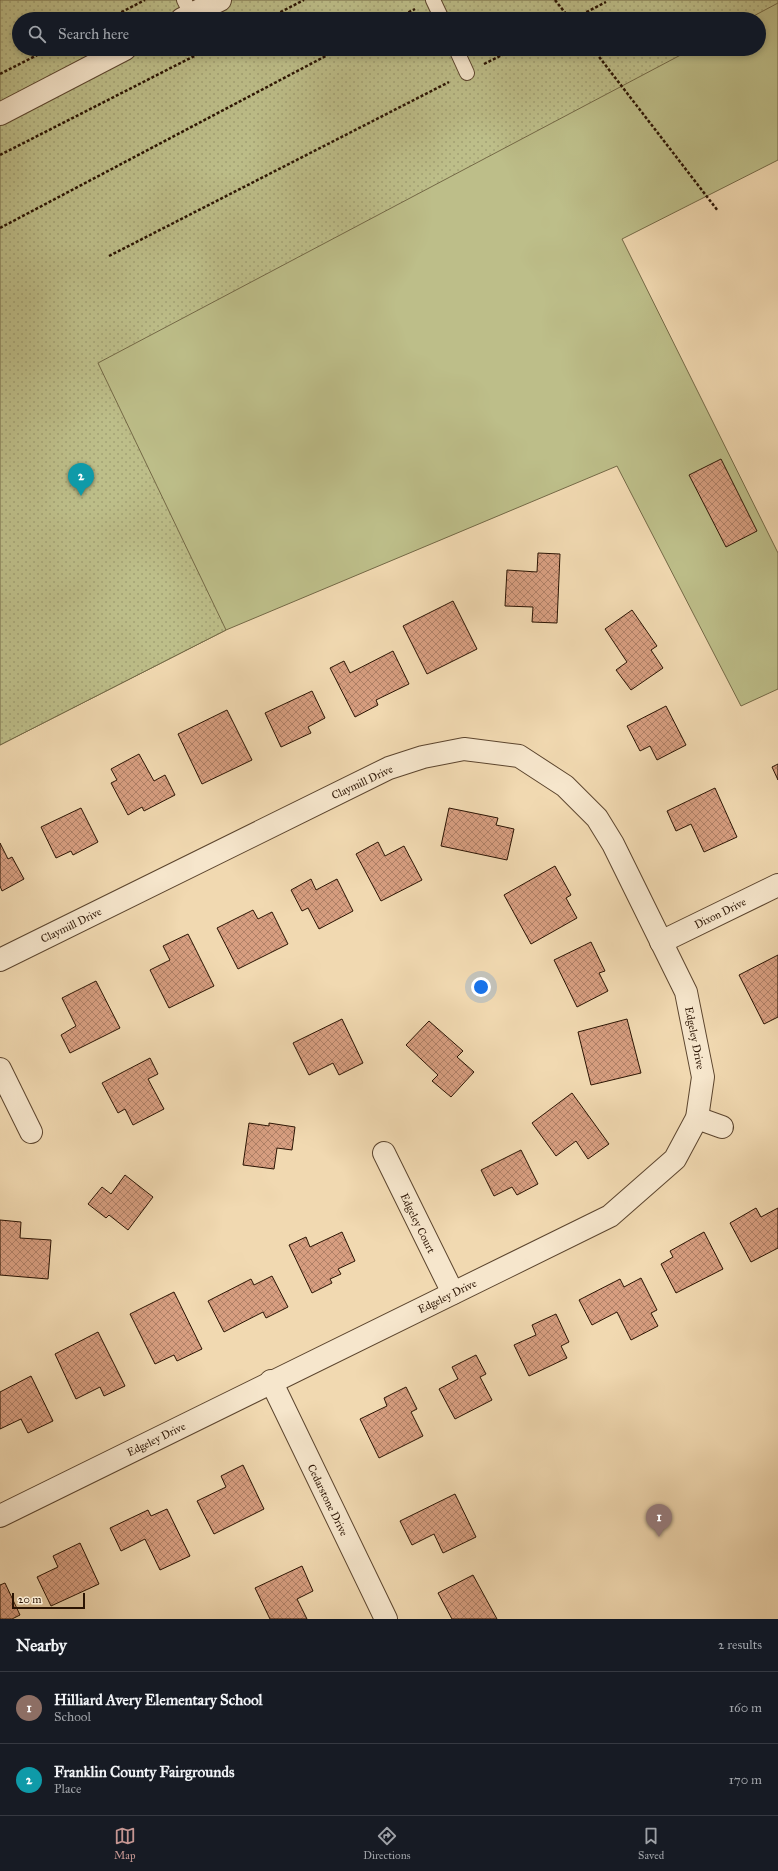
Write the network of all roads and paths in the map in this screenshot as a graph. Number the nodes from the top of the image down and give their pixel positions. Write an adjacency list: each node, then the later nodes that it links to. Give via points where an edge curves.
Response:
1 (145, 0): 9 (path)
2 (220, 0): 8 (street)
3 (304, 0): 10 (path)
4 (434, 0): 12 (lane)
5 (555, 0): 13 (path)
6 (606, 2): 14 (path)
7 (419, 6): 11 (path)
8 (186, 11)
9 (122, 12)
10 (281, 12)
11 (408, 12)
12 (439, 12)
13 (565, 12)
14 (585, 12)
15 (35, 56): 23 (path)
16 (112, 56): 24 (street)
17 (194, 56): 25 (path)
18 (325, 56): 27 (path)
19 (459, 56): 22 (lane)
20 (500, 56): 22 (path)
21 (598, 56): 26 (path)
22 (467, 73): 28 (path)
23 (0, 74)
24 (0, 114)
25 (0, 155)
26 (718, 211)
27 (0, 228)
28 (109, 256)
29 (778, 885): 30 (street, Dixon Drive)
30 (661, 942): 31 (street, Claymill Drive, via 613,844 597,818 565,786 519,756 464,749 423,757 389,768); 33 (street, Edgeley Drive, via 686,992 703,1077)
31 (0, 960)
32 (0, 1069): 35 (street)
33 (697, 1118): 34 (street); 37 (street, Edgeley Drive, via 675,1159 610,1216)
34 (722, 1127)
35 (31, 1132)
36 (384, 1153): 37 (street, Edgeley Court)
37 (453, 1293): 38 (street, Edgeley Drive)
38 (271, 1381): 39 (street, Edgeley Drive); 40 (street, Cedarstone Drive)
39 (0, 1516)
40 (386, 1619)

